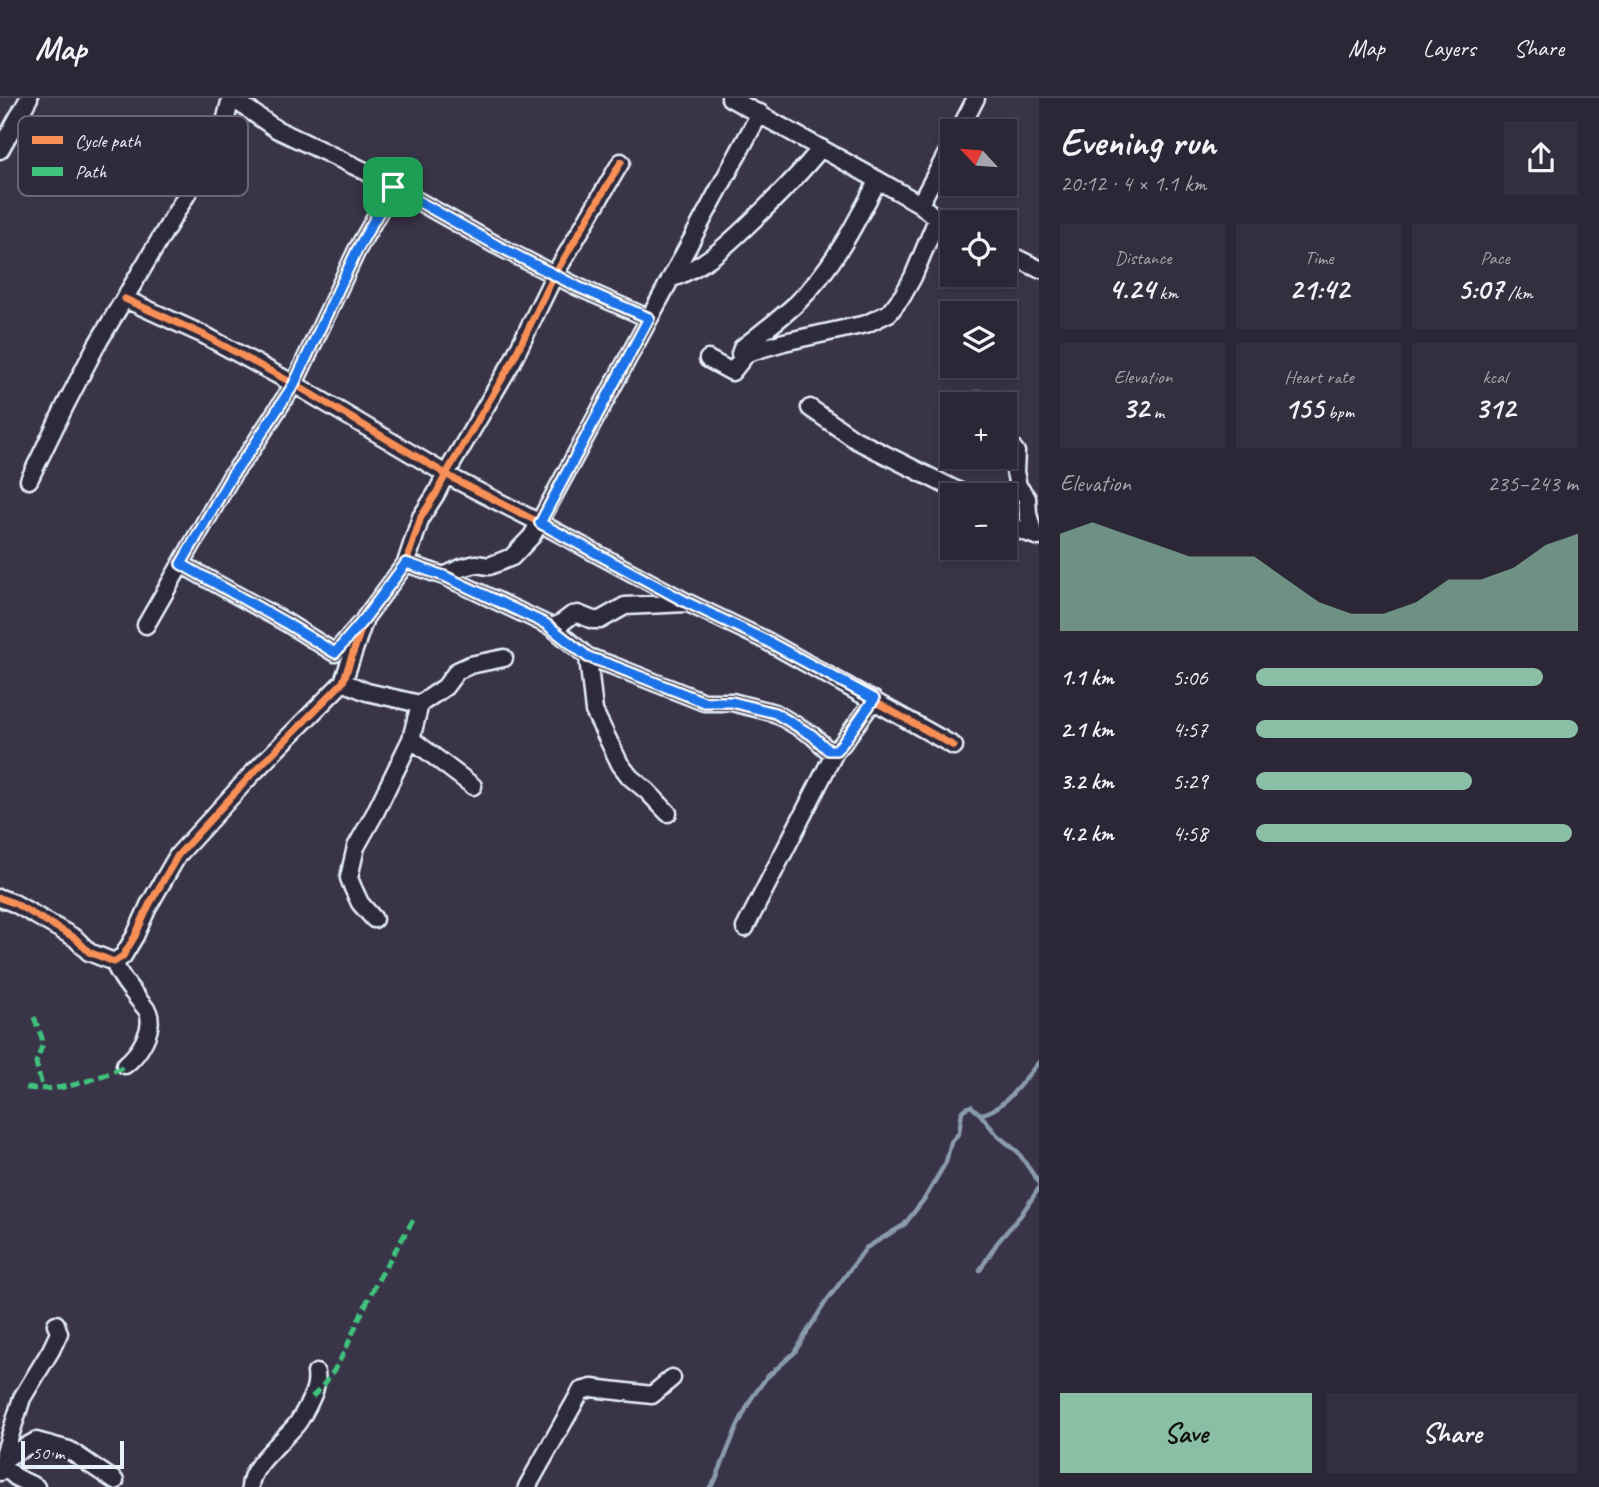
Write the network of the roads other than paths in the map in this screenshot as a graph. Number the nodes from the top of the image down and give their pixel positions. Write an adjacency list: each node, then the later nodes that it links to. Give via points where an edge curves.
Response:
1 (29, 98): 6 (street)
2 (232, 98): 7 (street); 15 (street, via 276,129)
3 (976, 98): 9 (street)
4 (737, 102): 5 (street)
5 (760, 106): 10 (street); 23 (street)
6 (19, 116)
7 (227, 116)
8 (18, 118): 11 (street)
9 (965, 119)
10 (821, 148): 14 (street); 23 (street, via 728,244)
11 (0, 150)
12 (621, 162): 22 (street)
13 (940, 166): 17 (street)
14 (878, 180): 17 (street); 27 (street, via 829,265 797,303 742,348)
15 (393, 187): 22 (street); 28 (street, via 357,250)
16 (186, 196): 24 (street)
17 (920, 204): 18 (street)
18 (937, 219): 19 (street); 27 (street, via 913,277 889,313 866,324 747,353)
19 (940, 220)
20 (1017, 258): 21 (street)
21 (1039, 269)
22 (555, 274): 25 (street); 31 (street, via 512,362)
23 (670, 279): 25 (street)
24 (125, 299): 28 (street); 32 (street, via 65,404)
25 (649, 318): 34 (street)
26 (708, 359): 27 (street)
27 (732, 372)
28 (294, 384): 31 (street); 38 (street, via 232,475)
29 (810, 408): 33 (street, via 856,440)
30 (1015, 469): 36 (street)
31 (446, 474): 34 (street); 37 (street, via 421,517)
32 (29, 480)
33 (942, 483)
34 (540, 523): 39 (street, via 512,557); 40 (street)
35 (1017, 528): 36 (street)
36 (1036, 536)
37 (406, 563): 39 (street); 41 (street)
38 (181, 564): 41 (street, via 335,653); 42 (street)
39 (444, 576): 43 (street)
40 (688, 603): 43 (street, via 625,606 600,620 572,615); 47 (street)
41 (365, 618): 46 (street)
42 (146, 625)
43 (552, 627): 44 (street)
44 (588, 657): 51 (street, via 704,702 732,702 775,713 828,750); 53 (street, via 594,711 620,764)
45 (504, 658): 48 (street, via 457,671 445,687)
46 (343, 682): 48 (street); 57 (street, via 178,855 135,936)
47 (874, 699): 50 (street); 51 (street)
48 (420, 704): 49 (street)
49 (411, 739): 52 (street); 55 (street, via 356,847 349,878 360,903)
50 (954, 746)
51 (836, 750): 56 (street)
52 (473, 786)
53 (668, 813)
54 (0, 898): 57 (street, via 75,938 89,953)
55 (374, 919)
56 (745, 928)
57 (114, 962): 58 (street, via 149,1013 144,1044)
58 (125, 1065)
59 (56, 1324): 62 (street, via 59,1333 22,1398)
60 (316, 1373): 65 (street, via 312,1397 298,1423 256,1470)
61 (672, 1378): 66 (street, via 652,1395 592,1388 580,1391)
62 (3, 1466): 63 (street, via 36,1441 69,1450); 64 (street)
63 (115, 1480)
64 (36, 1487)
65 (250, 1487)
66 (527, 1487)

